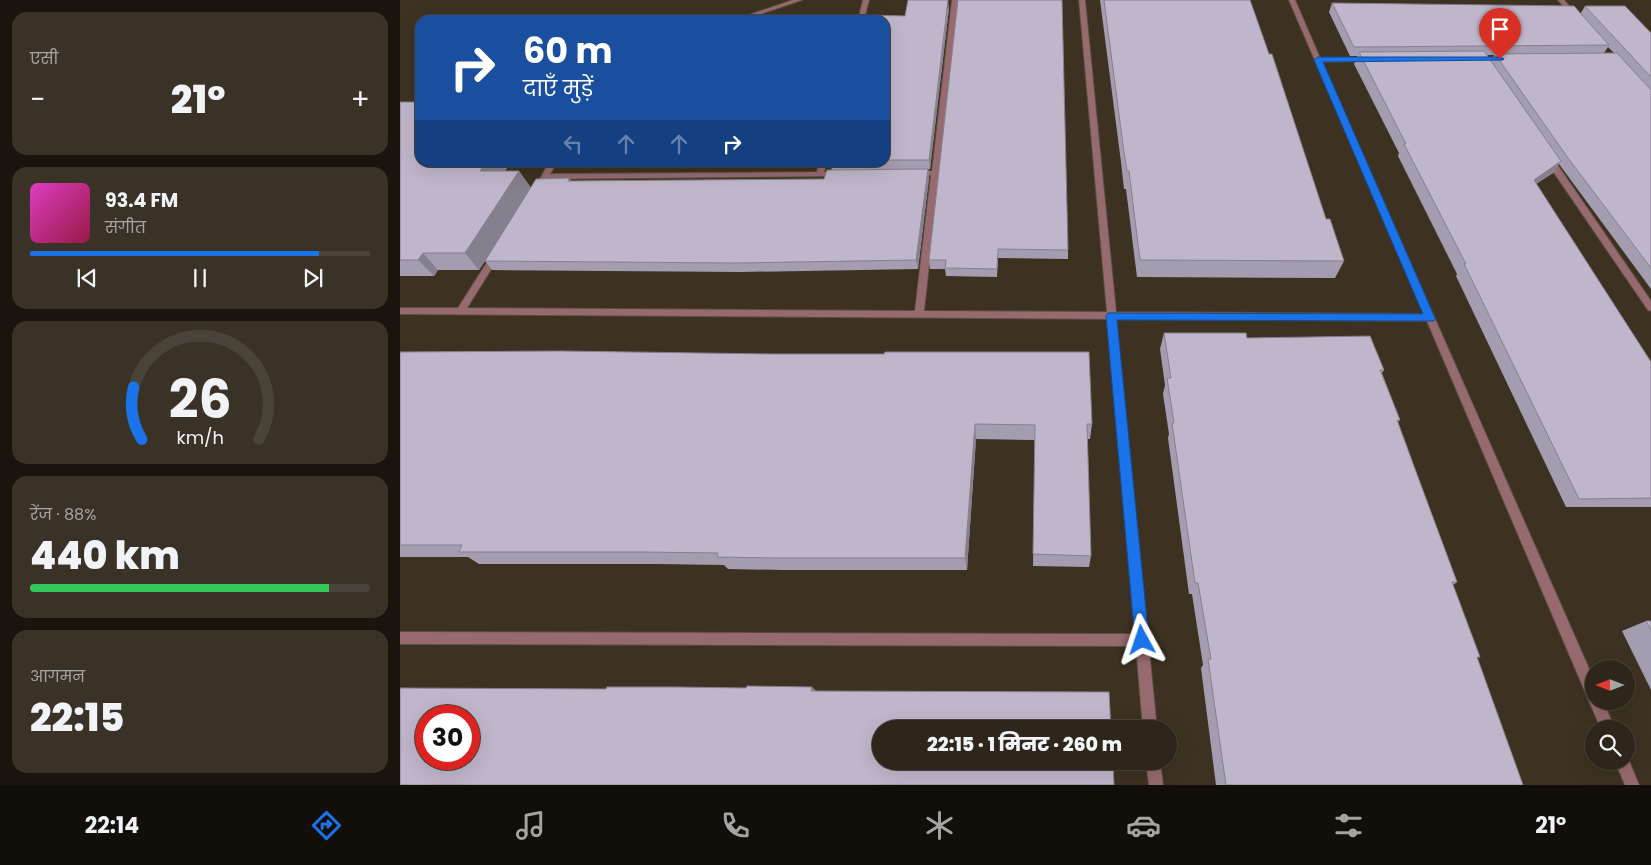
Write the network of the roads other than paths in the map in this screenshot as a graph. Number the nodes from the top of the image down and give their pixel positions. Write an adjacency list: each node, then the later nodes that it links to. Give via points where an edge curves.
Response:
1 (799, 0): 7 (street)
2 (866, 0): 8 (street)
3 (955, 0): 16 (street)
4 (1082, 0): 26 (street)
5 (1292, 0): 11 (street)
6 (1560, 0): 9 (street)
7 (752, 15)
8 (862, 15)
9 (1580, 22)
10 (1376, 59): 11 (street)
11 (1318, 60): 27 (street)
12 (1541, 147): 22 (street)
13 (550, 167): 19 (street)
14 (822, 167): 17 (street)
15 (906, 173): 16 (street)
16 (935, 173): 25 (street)
17 (820, 174): 18 (street); 19 (street)
18 (849, 174)
19 (545, 177): 20 (street)
20 (540, 186)
21 (502, 244): 24 (street)
22 (1651, 308)
23 (400, 311): 24 (street)
24 (460, 312): 25 (street)
25 (919, 314): 26 (street)
26 (1112, 316): 27 (street); 29 (street)
27 (1430, 318): 30 (street)
28 (400, 638): 29 (street)
29 (1142, 640): 31 (street)
30 (1585, 675)
31 (1149, 720)
32 (1155, 770): 34 (street)
33 (1626, 770): 35 (street)
34 (1156, 785)
35 (1632, 785)

